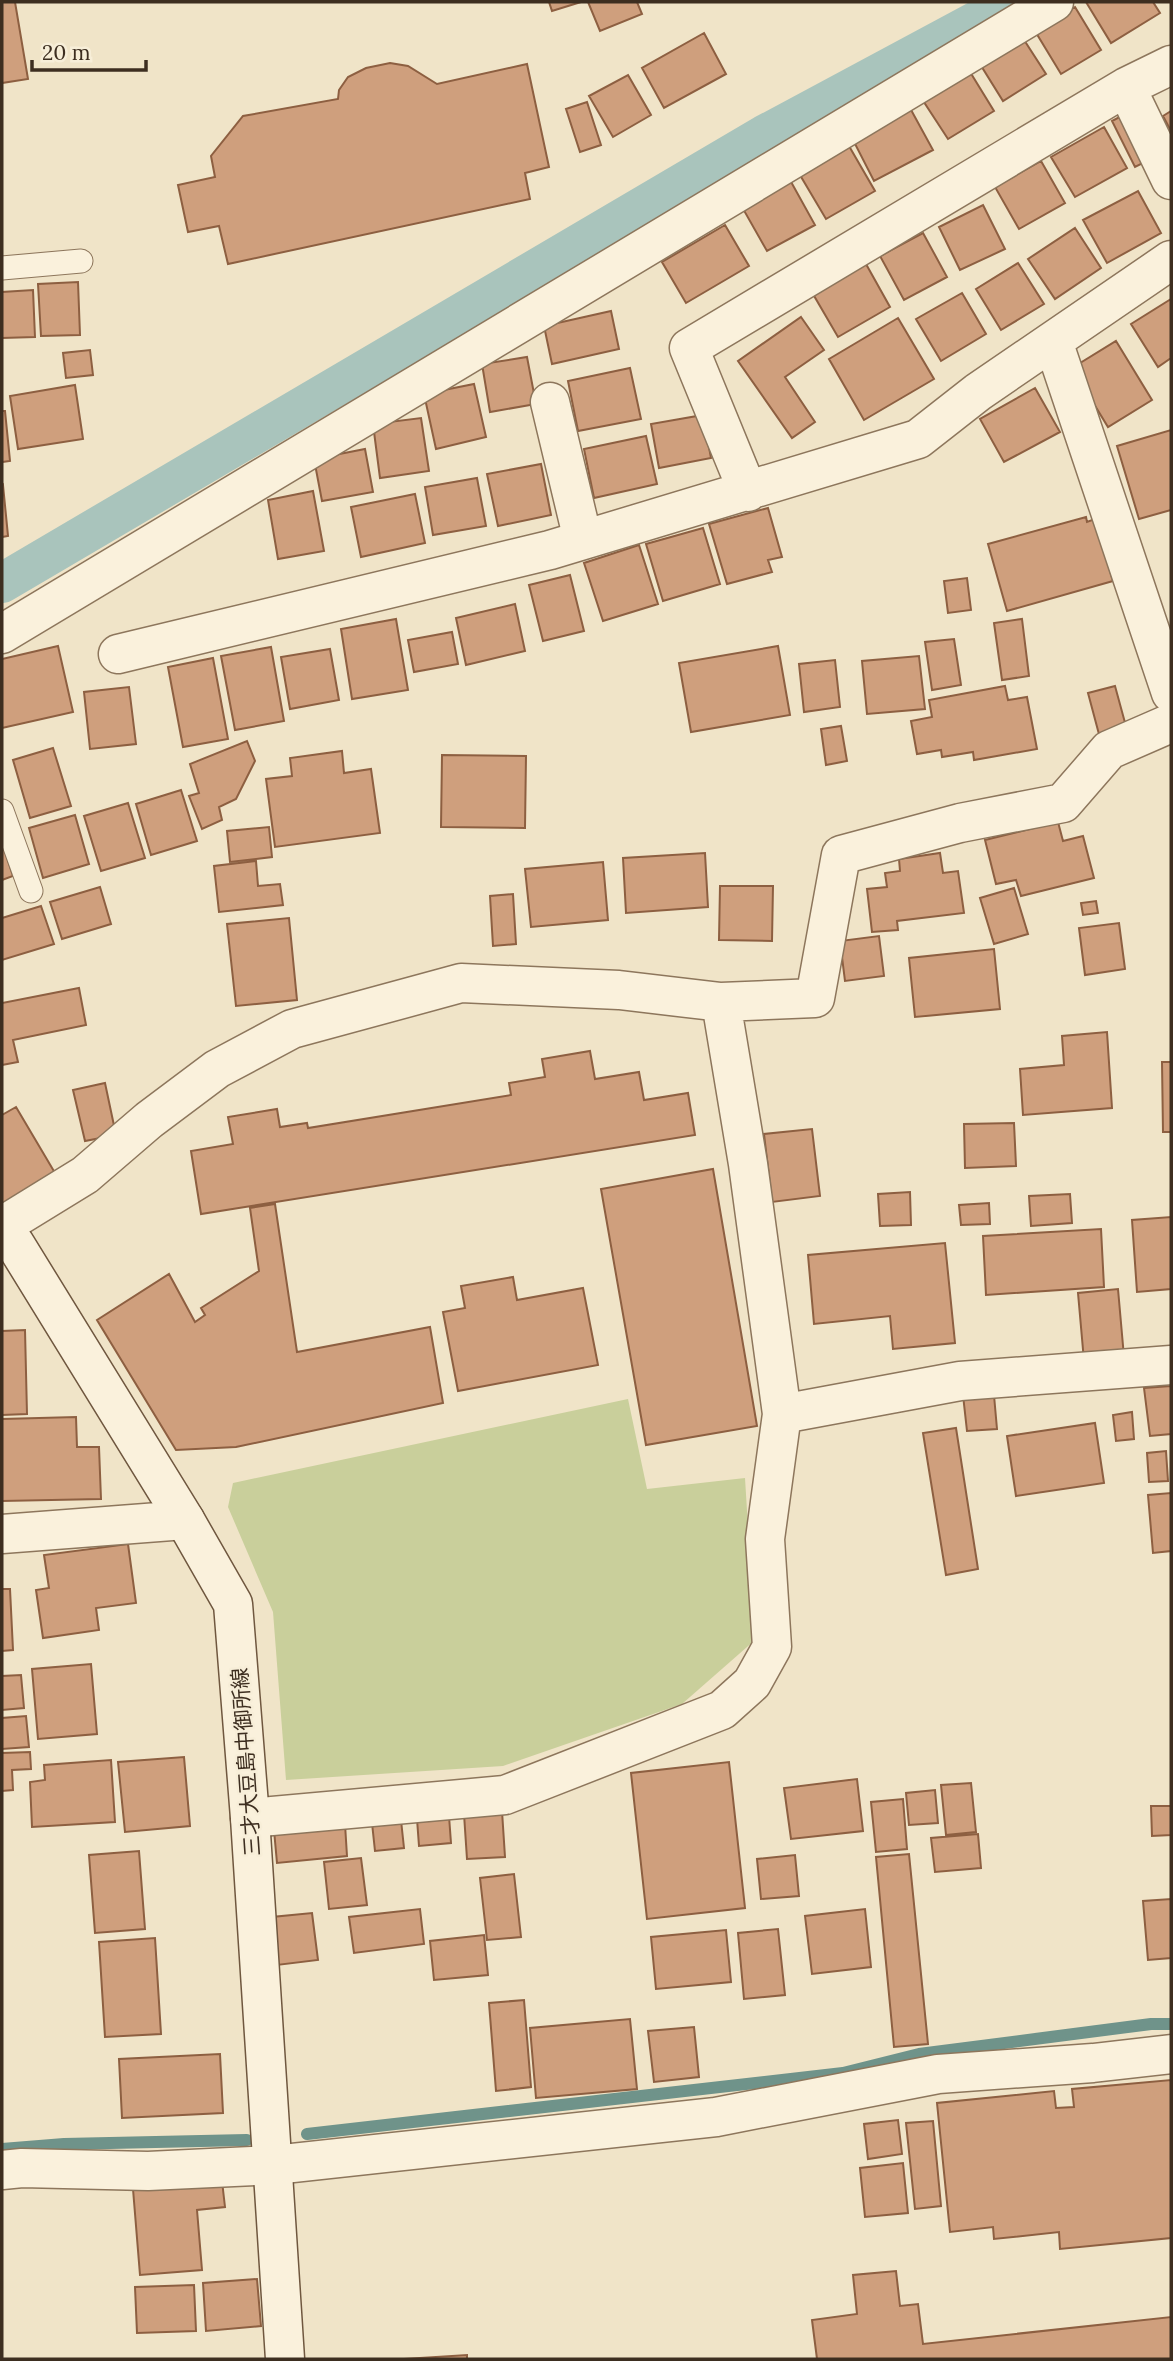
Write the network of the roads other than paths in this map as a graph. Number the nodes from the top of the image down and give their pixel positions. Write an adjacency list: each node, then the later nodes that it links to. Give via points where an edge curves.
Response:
1 (1054, 2): 12 (street)
2 (1171, 65): 3 (street)
3 (1126, 87): 4 (street); 10 (street, via 689,348)
4 (1171, 180)
5 (1171, 260): 8 (street)
6 (80, 261): 7 (lane)
7 (2, 268)
8 (1053, 341): 10 (street, via 918,439); 14 (street)
9 (550, 402): 11 (street)
10 (748, 492): 11 (street)
11 (583, 540): 13 (street)
12 (2, 634)
13 (118, 654)
14 (1171, 692)
15 (1171, 723): 18 (street, via 1109,750 1063,803 960,823 841,855 815,998)
16 (2, 811): 17 (lane)
17 (31, 891)
18 (721, 1002): 19 (street, via 619,990 461,983 292,1029 217,1069 85,1175); 21 (street)
19 (2, 1228): 22 (street, 三才大豆島中御所線)
20 (1171, 1365): 21 (street, via 960,1381)
21 (782, 1414): 24 (street, via 765,1539 772,1647 752,1683 722,1710 505,1795)
22 (185, 1520): 23 (street); 24 (street, 三才大豆島中御所線, via 233,1604)
23 (2, 1534)
24 (250, 1818): 26 (street, 三才大豆島中御所線)
25 (1171, 2054): 26 (street, via 938,2074 716,2117)
26 (274, 2165): 27 (street, via 148,2171); 28 (street, 三才大豆島中御所線)
27 (2, 2170)
28 (285, 2359)

